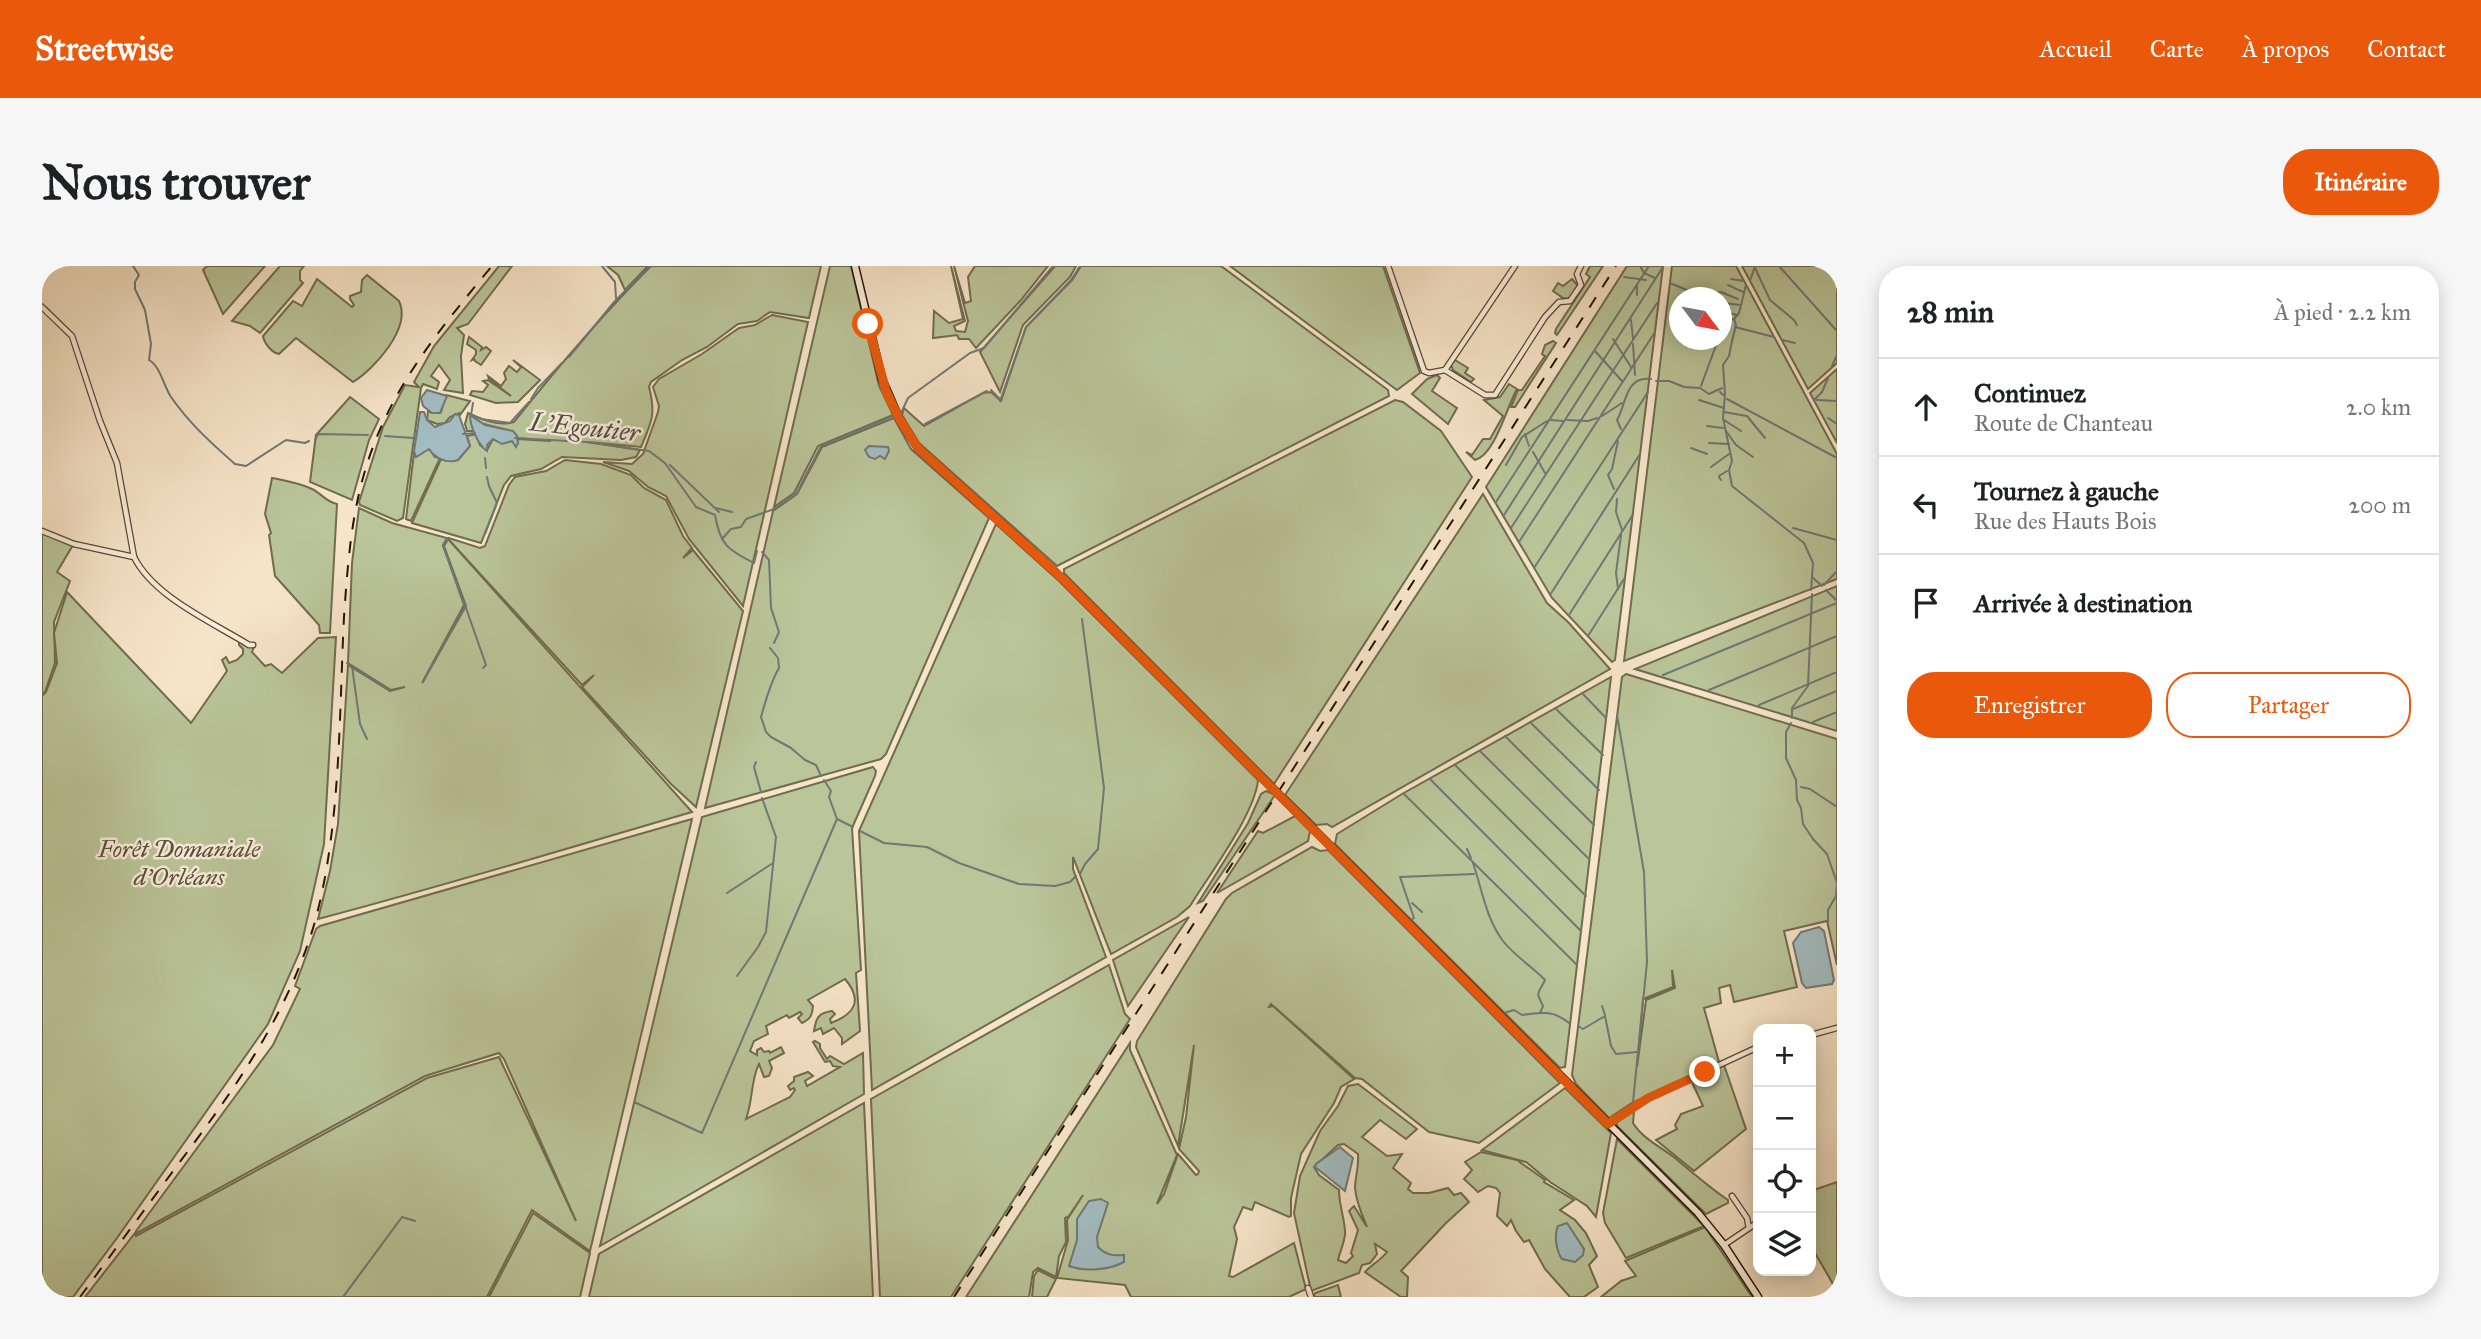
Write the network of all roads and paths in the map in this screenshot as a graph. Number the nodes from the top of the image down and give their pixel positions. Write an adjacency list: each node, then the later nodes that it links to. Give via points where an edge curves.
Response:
1 (855, 266): 13 (main road, via 882,379 913,442 1065,581)
2 (1388, 266): 6 (street, via 1424,371)
3 (1515, 266): 6 (street)
4 (1581, 266): 6 (street, via 1577,274 1581,285 1575,297 1559,302 1545,317 1493,396)
5 (42, 307): 8 (street, via 72,336 117,463)
6 (1445, 370)
7 (42, 531): 8 (street, via 74,544)
8 (134, 557): 9 (street, via 168,594)
9 (253, 645)
10 (1837, 1028): 11 (street)
11 (1816, 1034)
12 (1753, 1049): 13 (street, via 1648,1098)
13 (1608, 1124): 17 (main road)
14 (1732, 1196): 16 (street)
15 (1753, 1225): 16 (street)
16 (1749, 1228): 17 (street)
17 (1724, 1245): 20 (main road)
18 (1308, 1288): 19 (street)
19 (1311, 1297)
20 (1758, 1297)

